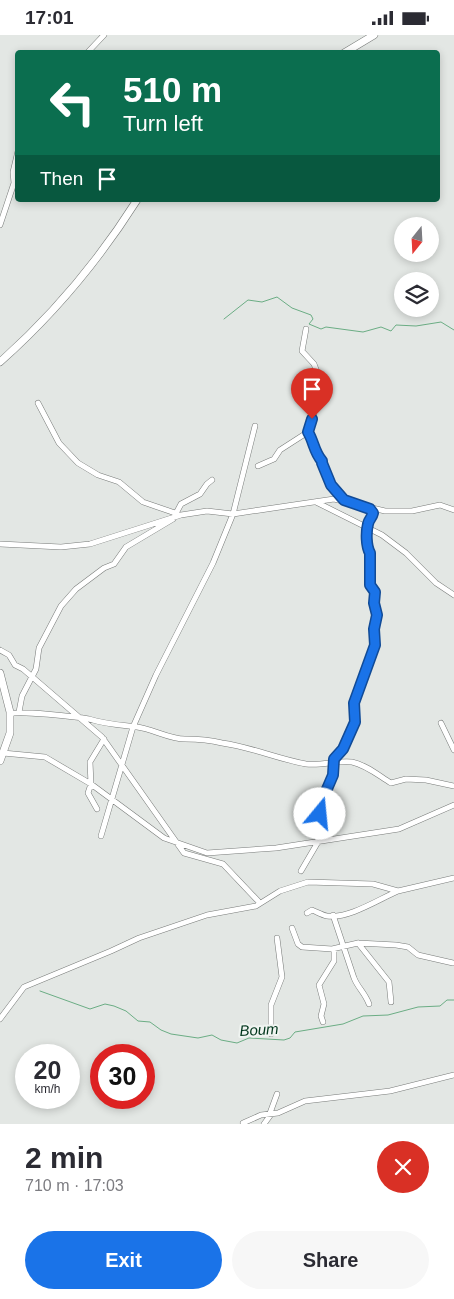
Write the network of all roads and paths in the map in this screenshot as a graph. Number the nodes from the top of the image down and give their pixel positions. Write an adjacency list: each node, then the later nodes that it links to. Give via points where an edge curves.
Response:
1 (104, 35): 3 (street)
2 (374, 35): 4 (street)
3 (90, 50)
4 (349, 50)
5 (15, 164): 7 (street, via 14,183)
6 (136, 202): 9 (street, via 100,256 38,328)
7 (0, 225)
8 (306, 329): 12 (street, via 302,351 314,364 322,385 316,395 320,406 314,408)
9 (0, 362)
10 (38, 403): 20 (street, via 59,443 78,463 119,482 143,502)
11 (255, 426): 19 (street)
12 (308, 432): 13 (street, via 280,450 274,459); 15 (street, via 331,485)
13 (258, 466)
14 (212, 480): 20 (street, via 200,494 181,504)
15 (344, 500): 16 (street); 17 (street)
16 (316, 501): 19 (street); 21 (street)
17 (370, 509): 18 (street, via 401,512 440,505); 21 (street, via 373,517)
18 (454, 510)
19 (233, 514): 20 (street, via 207,511); 31 (street, via 213,563)
20 (175, 515): 22 (street, via 90,544 61,547); 26 (street, via 126,547 114,564 76,589 60,606 39,648)
21 (368, 529): 23 (street, via 399,548 436,583); 37 (street, via 370,585 375,592 377,615 375,645 354,703 355,722)
22 (0, 544)
23 (454, 595)
24 (0, 650): 26 (street)
25 (0, 673): 28 (street)
26 (32, 677): 27 (street, via 22,696); 29 (street)
27 (19, 712): 28 (street); 29 (street, via 54,717)
28 (10, 714): 34 (street, via 10,733)
29 (80, 716): 31 (street); 32 (street)
30 (441, 723): 33 (street)
31 (133, 727): 36 (street); 37 (street, via 185,739 206,739 313,765)
32 (104, 739): 36 (street); 38 (street, via 90,762)
33 (454, 750)
34 (3, 753): 35 (street); 38 (street, via 45,757)
35 (0, 761)
36 (121, 764): 40 (street); 45 (street)
37 (334, 764): 39 (street, via 353,763 371,769 391,783 406,779); 44 (street, via 316,825)
38 (91, 784): 40 (street); 42 (street, via 88,793)
39 (454, 786)
40 (113, 801): 43 (street); 45 (street)
41 (454, 805): 44 (street, via 399,829)
42 (97, 809)
43 (101, 836)
44 (318, 842): 45 (street, via 207,853); 46 (street)
45 (179, 845): 49 (street, via 184,853 222,864)
46 (301, 871)
47 (454, 878): 48 (street)
48 (398, 891): 49 (street, via 373,884 308,882 280,891); 51 (street, via 367,906)
49 (260, 903): 60 (street, via 208,915 139,938 24,987)
50 (307, 913): 51 (street, via 312,910)
51 (333, 915): 55 (street)
52 (292, 928): 56 (street, via 302,947)
53 (277, 938): 62 (street, via 282,977 271,1005)
54 (358, 943): 55 (street); 57 (street, via 402,946 418,955); 58 (street, via 389,982)
55 (343, 946): 56 (street); 59 (street, via 357,985)
56 (334, 949): 61 (street, via 334,961 319,985 324,1005)
57 (453, 963)
58 (391, 1002)
59 (369, 1004)
60 (0, 1019)
61 (323, 1022)
62 (271, 1035)
63 (454, 1075): 65 (street, via 390,1091 308,1101)
64 (277, 1094): 65 (street)
65 (271, 1113): 66 (street); 67 (street)
66 (243, 1123)
67 (264, 1124)

